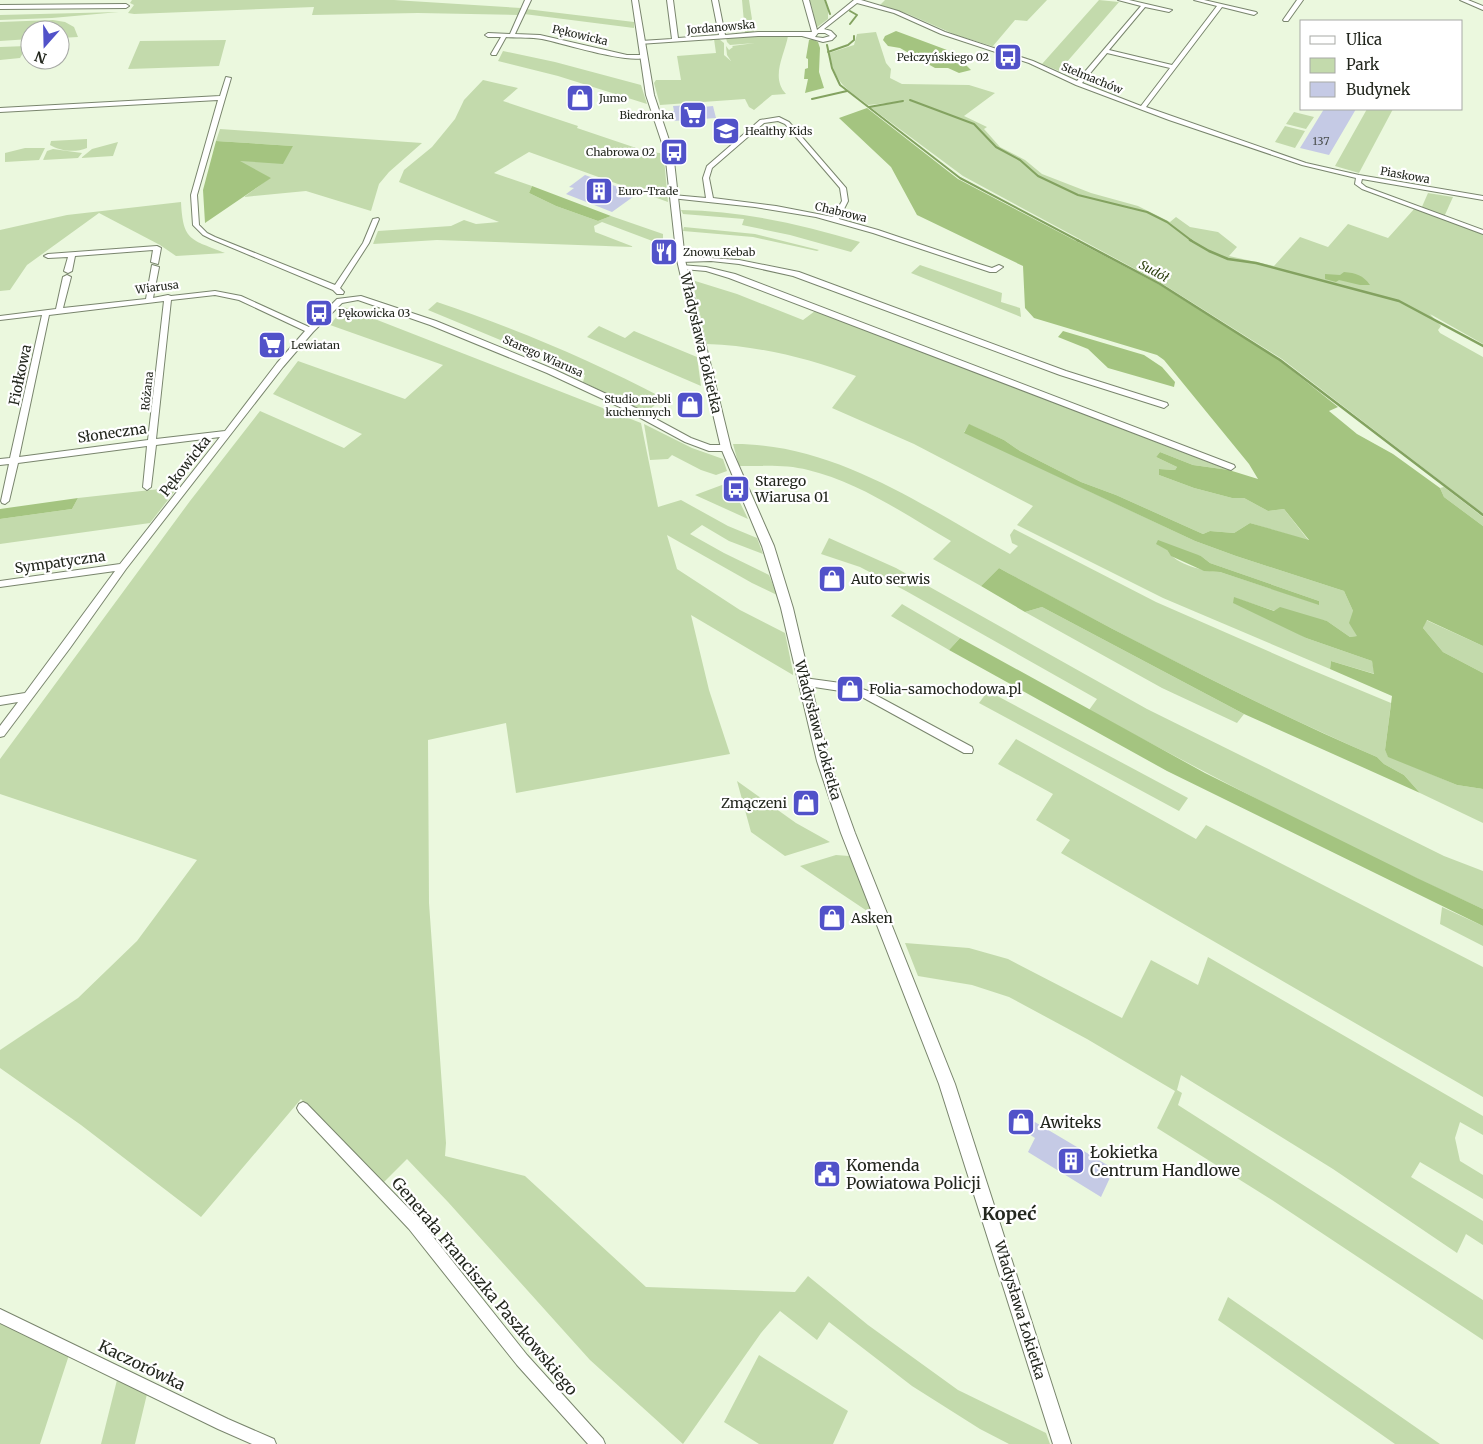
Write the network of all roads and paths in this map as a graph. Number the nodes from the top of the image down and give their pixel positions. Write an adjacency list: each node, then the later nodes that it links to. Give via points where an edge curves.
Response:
1 (528, 0): 22 (street)
2 (635, 0): 25 (street, Władysława Łokietka)
3 (670, 0): 24 (street)
4 (715, 0): 23 (street)
5 (806, 0): 20 (street)
6 (1121, 0): 11 (street)
7 (1197, 0): 12 (street)
8 (1300, 0): 18 (street)
9 (1463, 0): 14 (street)
10 (857, 1): 19 (street); 31 (street, Stelmachów, via 896,12 952,36 1031,62)
11 (1144, 5): 15 (street); 26 (street)
12 (1221, 5): 16 (street); 29 (street)
13 (0, 7): 17 (street, via 127,6)
14 (1483, 8)
15 (1169, 10)
16 (1254, 13)
17 (119, 14)
18 (1286, 20)
19 (830, 22): 20 (street); 20 (street, via 833,36 828,40 820,40)
20 (815, 33): 23 (street, Jordanowska)
21 (488, 35): 22 (street, Pękowicka)
22 (508, 35): 27 (street); 28 (street, Pękowicka, via 540,37 627,57)
23 (722, 36): 24 (street, Jordanowska)
24 (676, 40): 25 (street, Jordanowska)
25 (641, 43): 28 (street, Władysława Łokietka)
26 (1105, 50): 29 (street); 31 (street)
27 (494, 54)
28 (643, 57): 37 (street, Władysława Łokietka, via 650,95 669,152)
29 (1174, 66): 33 (street)
30 (228, 78): 32 (street)
31 (1078, 84): 33 (street, Stelmachów)
32 (223, 98): 34 (street); 47 (street, via 194,195 196,226 213,238)
33 (1142, 108): 35 (street, Stelmachów)
34 (0, 110)
35 (1323, 169): 36 (street, Piaskowa)
36 (1359, 177): 38 (street, Piaskowa); 42 (street, via 1358,184 1364,188)
37 (673, 197): 39 (street, Chabrowa); 45 (street, Władysława Łokietka)
38 (1483, 198)
39 (710, 200): 41 (street, Chabrowa, via 751,204); 41 (street, via 706,178 709,167 762,121 780,119 803,141 846,194 842,210)
40 (376, 219): 47 (street, via 366,243)
41 (835, 220): 46 (street, Chabrowa, via 977,266 993,270)
42 (1483, 232)
43 (72, 254): 44 (street); 50 (street, via 157,248); 51 (street)
44 (48, 256)
45 (682, 264): 55 (street, via 728,259 796,274 1063,374); 58 (street, Władysława Łokietka); 61 (street, via 732,276)
46 (999, 267)
47 (336, 288): 49 (street)
48 (168, 297): 50 (street, Wiarusa); 54 (street, Wiarusa, via 210,293 232,295); 57 (street, Różana)
49 (344, 299): 54 (street, Pękowicka); 58 (street, Starego Wiarusa, via 358,298 433,323 592,391 688,440 709,448)
50 (150, 300): 51 (street, Wiarusa)
51 (59, 311): 52 (street, Wiarusa)
52 (46, 312): 53 (street, Wiarusa); 59 (street, Fiołkowa)
53 (0, 318)
54 (310, 330): 56 (street, Pękowicka)
55 (1164, 405)
56 (228, 433): 57 (street, Słoneczna); 64 (street, Pękowicka)
57 (152, 441): 59 (street, Słoneczna); 62 (street, Różana)
58 (726, 448): 66 (street, Władysława Łokietka, via 768,546 787,608)
59 (15, 460): 60 (street, Słoneczna); 63 (street, Fiołkowa)
60 (0, 462)
61 (1230, 467)
62 (147, 487)
63 (6, 501)
64 (123, 567): 65 (street, Sympatyczna); 67 (street, Pękowicka)
65 (0, 584)
66 (804, 682): 70 (street, via 838,686 865,694); 75 (street, Władysława Łokietka, via 832,789 946,1084)
67 (26, 697): 68 (street); 69 (street, Pękowicka)
68 (0, 702)
69 (0, 733)
70 (968, 750)
71 (302, 1108): 74 (street, Generała Franciszka Paszkowskiego, via 414,1224 522,1360)
72 (0, 1316): 73 (street, Kaczorówka)
73 (269, 1444)
74 (598, 1444)
75 (1062, 1444)

